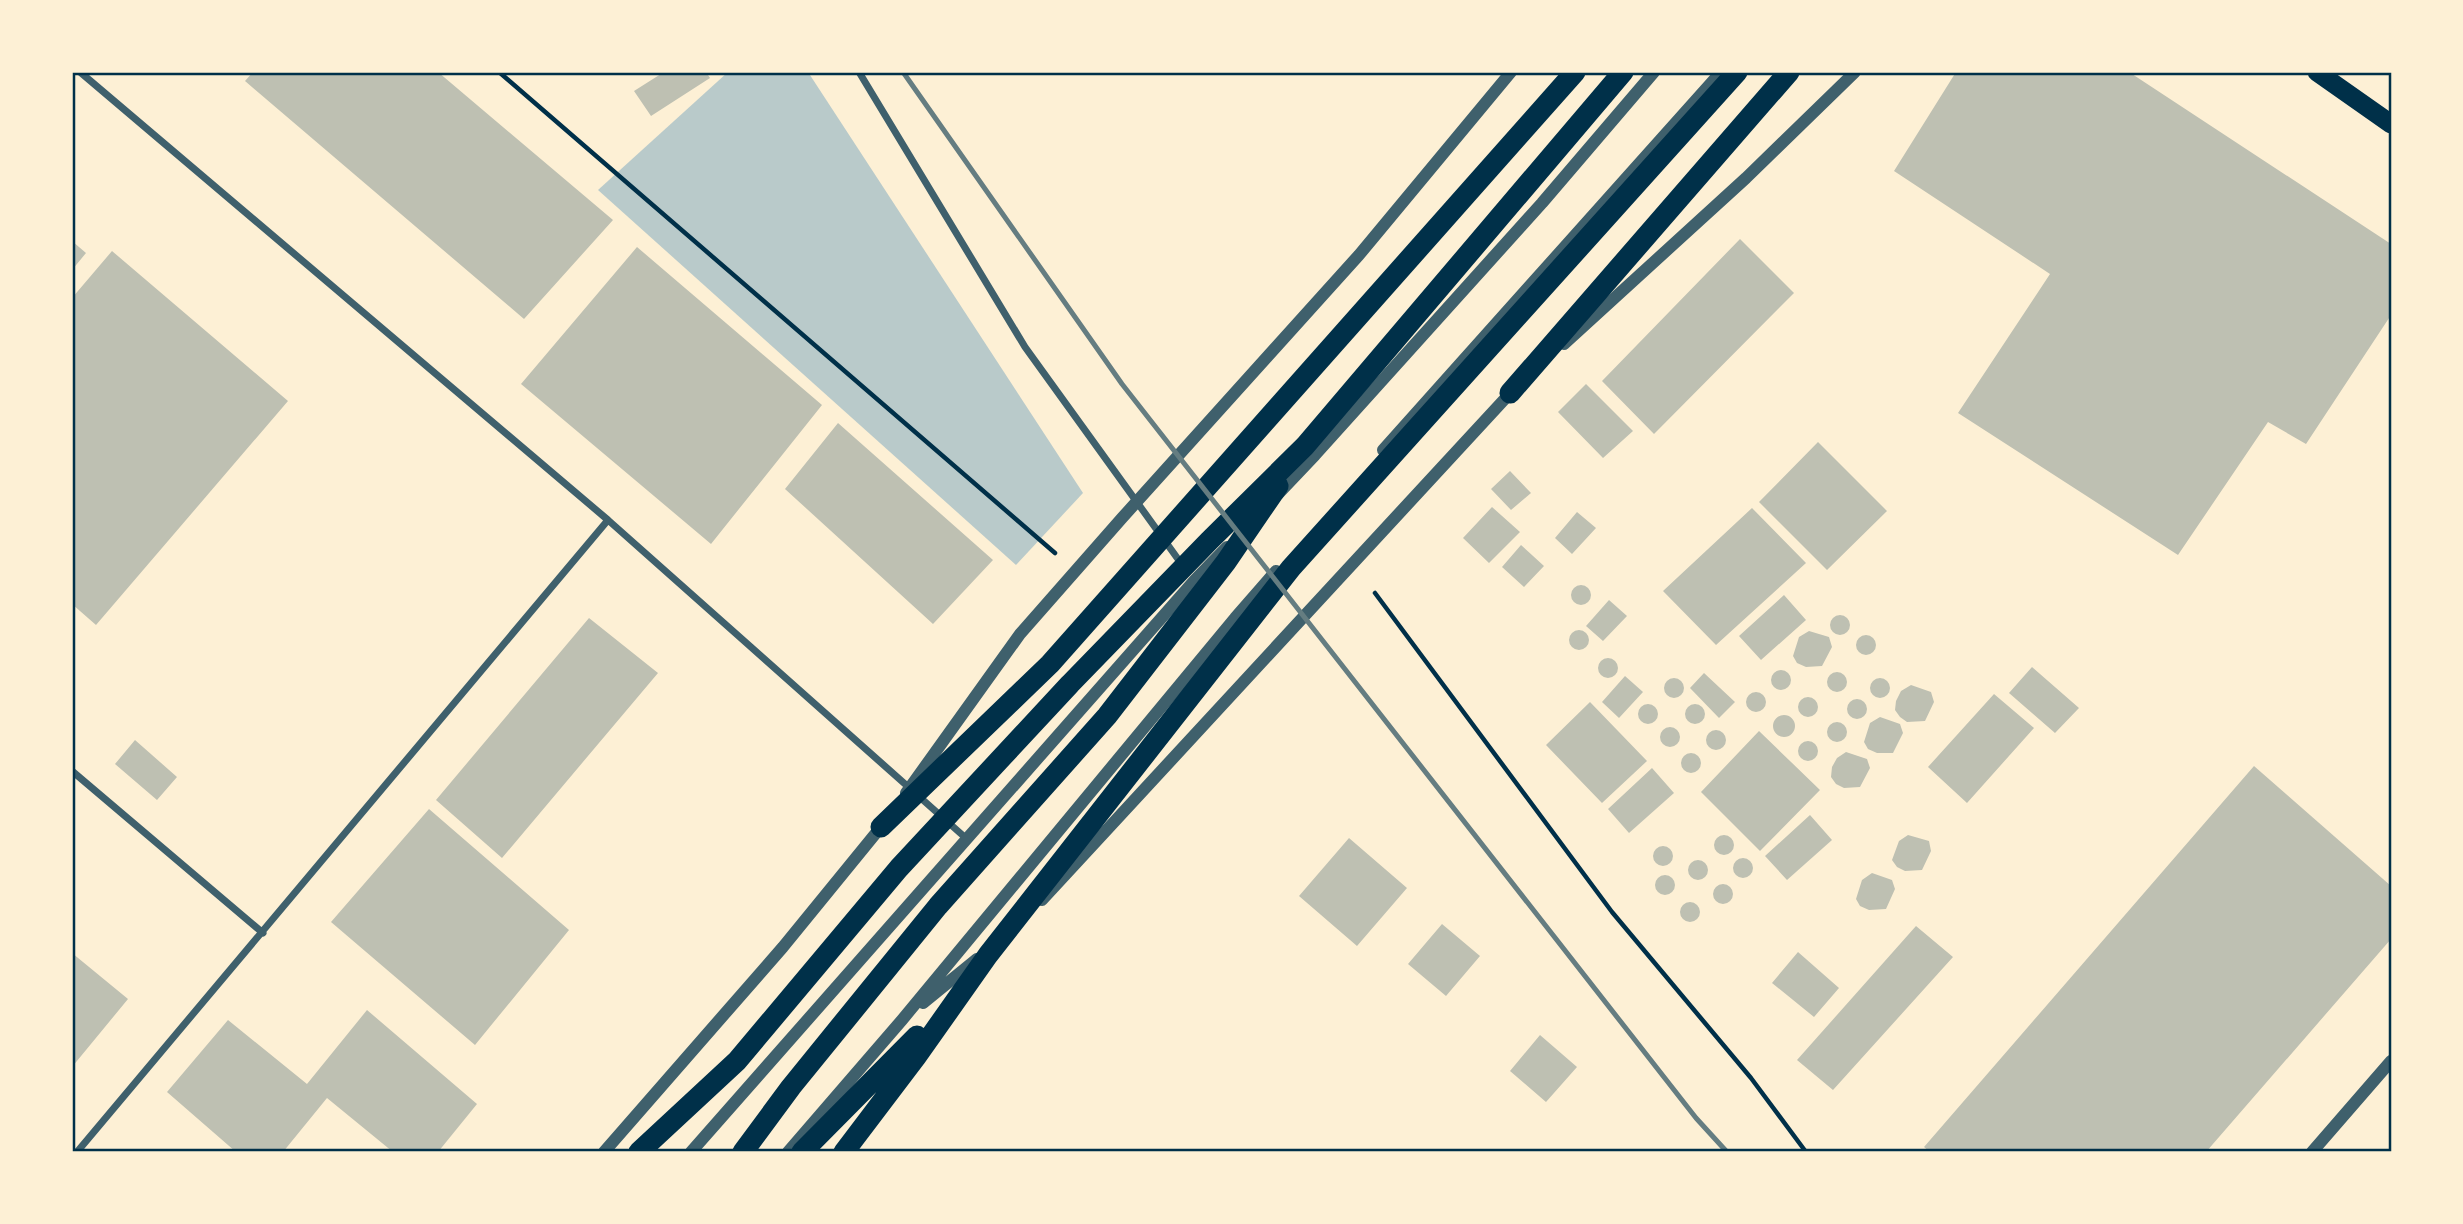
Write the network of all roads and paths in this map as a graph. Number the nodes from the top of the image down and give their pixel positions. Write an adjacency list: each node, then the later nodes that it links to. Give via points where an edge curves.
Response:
1 (80, 72): 16 (street)
2 (499, 72): 17 (path)
3 (859, 72): 18 (street, via 1025,347)
4 (1511, 72): 21 (street, via 1359,255 1020,634)
5 (1575, 72): 21 (highway, via 1050,664)
6 (1623, 72): 15 (highway)
7 (1654, 72): 18 (street, via 1315,455)
8 (1721, 72): 25 (street, via 1235,618)
9 (1737, 72): 24 (highway, via 1291,568)
10 (1789, 72): 14 (highway)
11 (1855, 72): 14 (street)
12 (2317, 72): 13 (highway)
13 (2391, 124)
14 (1510, 393): 25 (street, via 1023,922)
15 (1305, 446): 30 (highway, via 1070,684 899,868 737,1061); 32 (highway, via 1226,562 1107,716 938,906)
16 (608, 520): 22 (street); 23 (street)
17 (1065, 562)
18 (1194, 581): 22 (street)
19 (1375, 593): 37 (path, via 1612,912)
20 (72, 771): 23 (street)
21 (881, 827): 29 (street)
22 (968, 840): 31 (street)
23 (263, 933): 28 (street)
24 (988, 955): 34 (highway, via 906,1048); 36 (highway)
25 (902, 1020): 27 (street)
26 (2391, 1061): 38 (street)
27 (860, 1068): 33 (street); 35 (street)
28 (77, 1152)
29 (604, 1152)
30 (639, 1152)
31 (691, 1152)
32 (743, 1152)
33 (788, 1152)
34 (802, 1152)
35 (812, 1152)
36 (844, 1152)
37 (1806, 1152)
38 (2312, 1152)

